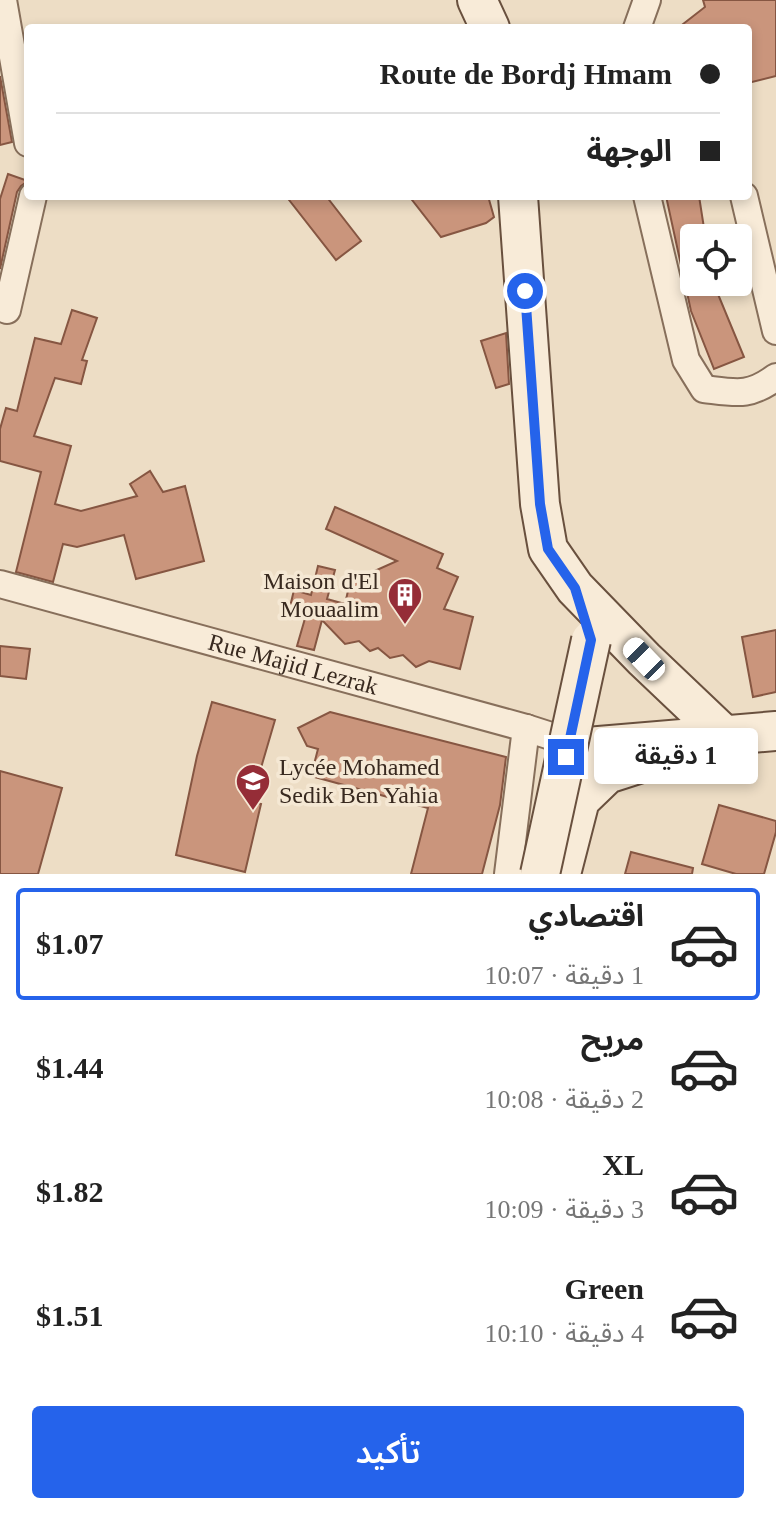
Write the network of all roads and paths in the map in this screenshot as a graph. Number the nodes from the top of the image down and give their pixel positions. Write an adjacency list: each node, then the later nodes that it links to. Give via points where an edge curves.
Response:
1 (3, 0): 6 (street)
2 (477, 0): 4 (main road)
3 (647, 0): 5 (street)
4 (488, 24)
5 (638, 24)
6 (24, 120)
7 (32, 200): 11 (street, via 7,310)
8 (518, 200): 15 (main road, via 540,504 548,549)
9 (648, 200): 13 (street, via 686,360 704,389 758,390)
10 (745, 200): 12 (street)
11 (0, 307)
12 (776, 331)
13 (776, 377)
14 (0, 584): 16 (street, Rue Majid Lezrak)
15 (575, 588): 18 (main road); 21 (main road, bridge, via 591,640)
16 (526, 728): 19 (street, Rue Majid Lezrak); 20 (street)
17 (776, 731): 18 (main road)
18 (725, 736): 19 (main road); 22 (main road, via 607,774 580,800)
19 (587, 747)
20 (508, 874)
21 (540, 874)
22 (561, 874)

